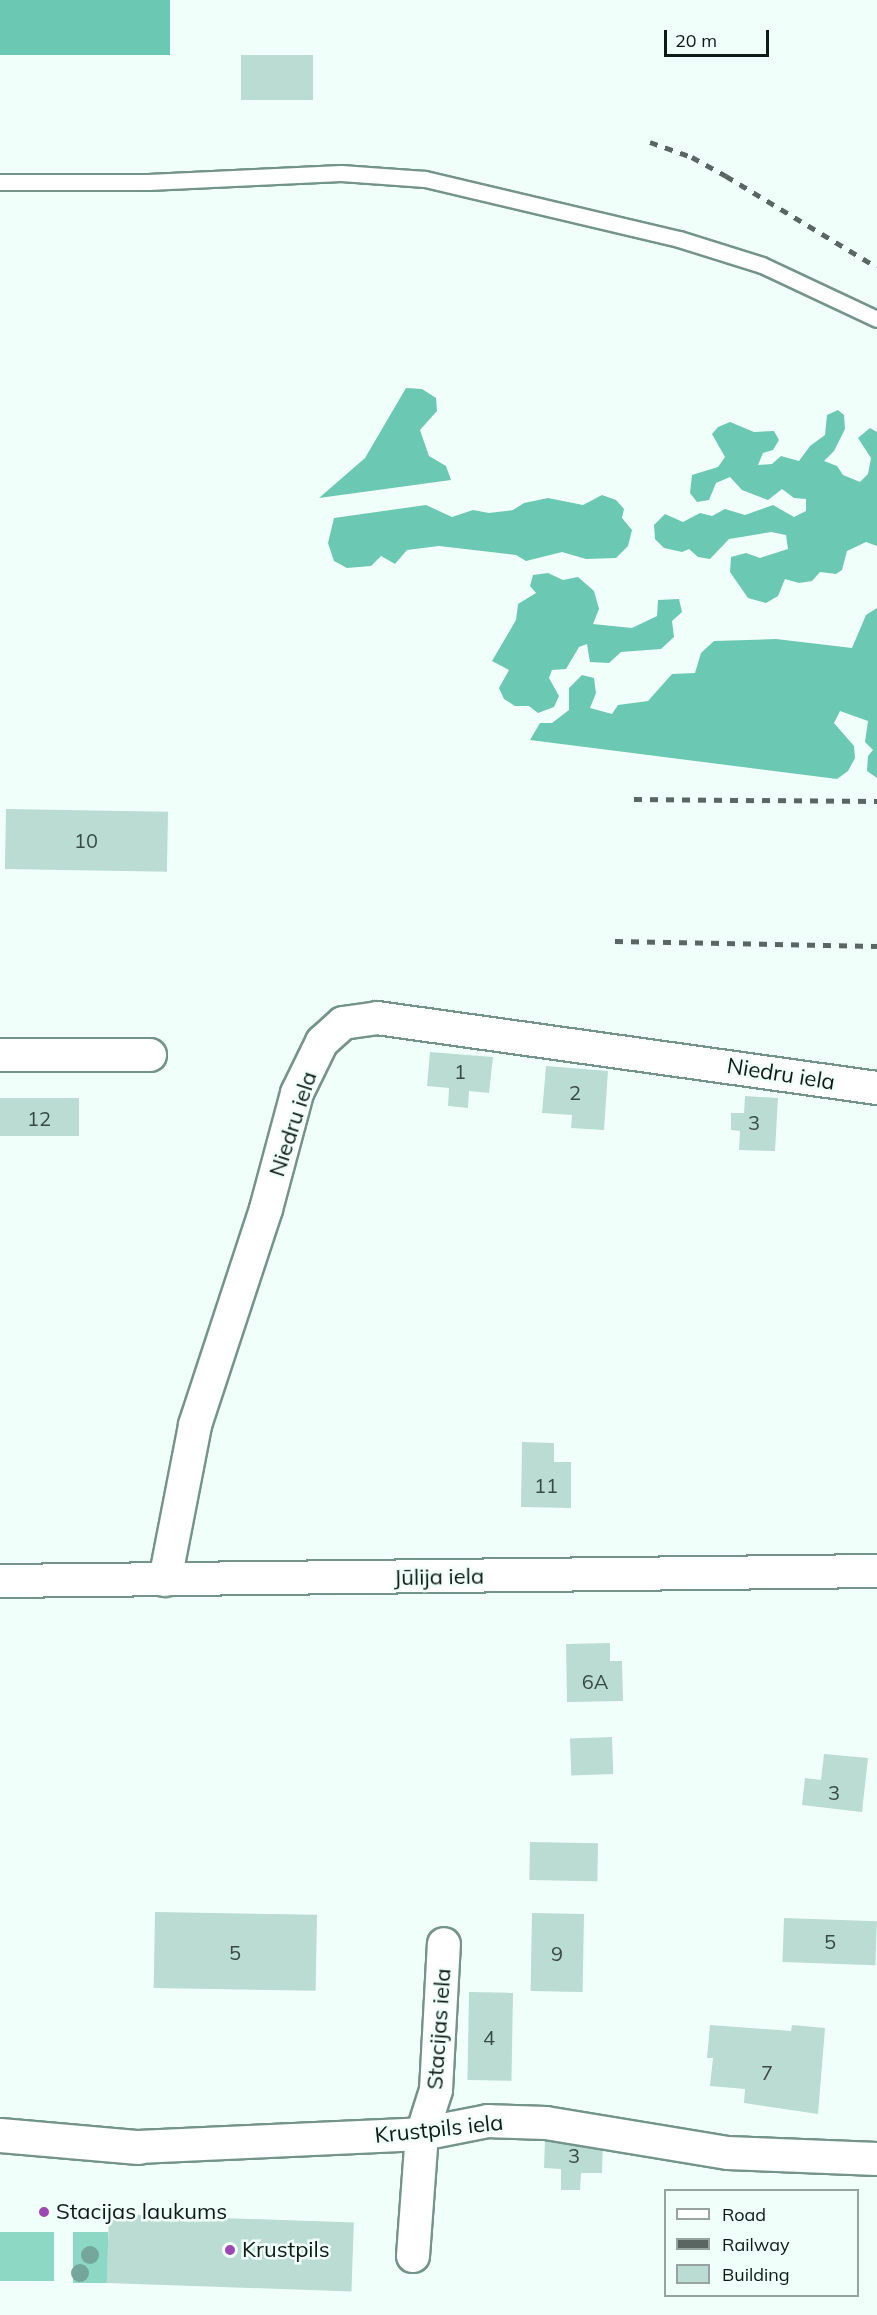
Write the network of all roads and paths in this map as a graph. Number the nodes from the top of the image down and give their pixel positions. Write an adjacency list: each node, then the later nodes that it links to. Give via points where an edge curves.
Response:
1 (0, 182): 2 (lane, via 148,182 341,173 425,179 679,239 751,261 824,291)
2 (877, 319)
3 (0, 1055): 4 (street)
4 (150, 1055)
5 (877, 1088): 7 (street, Niedru iela, via 377,1018 343,1023 322,1042 297,1094 266,1209 195,1425)
6 (877, 1571): 7 (street, Jūlija iela)
7 (165, 1580): 8 (street, Jūlija iela)
8 (0, 1581)
9 (444, 1944): 10 (street, Stacijas iela, via 436,2090)
10 (422, 2134): 12 (street, Krustpils iela); 13 (street, Krustpils iela, via 488,2121 546,2123 728,2154); 14 (street, Stacijas iela)
11 (0, 2135): 12 (street, Krustpils iela)
12 (138, 2147)
13 (877, 2158)
14 (412, 2256)

